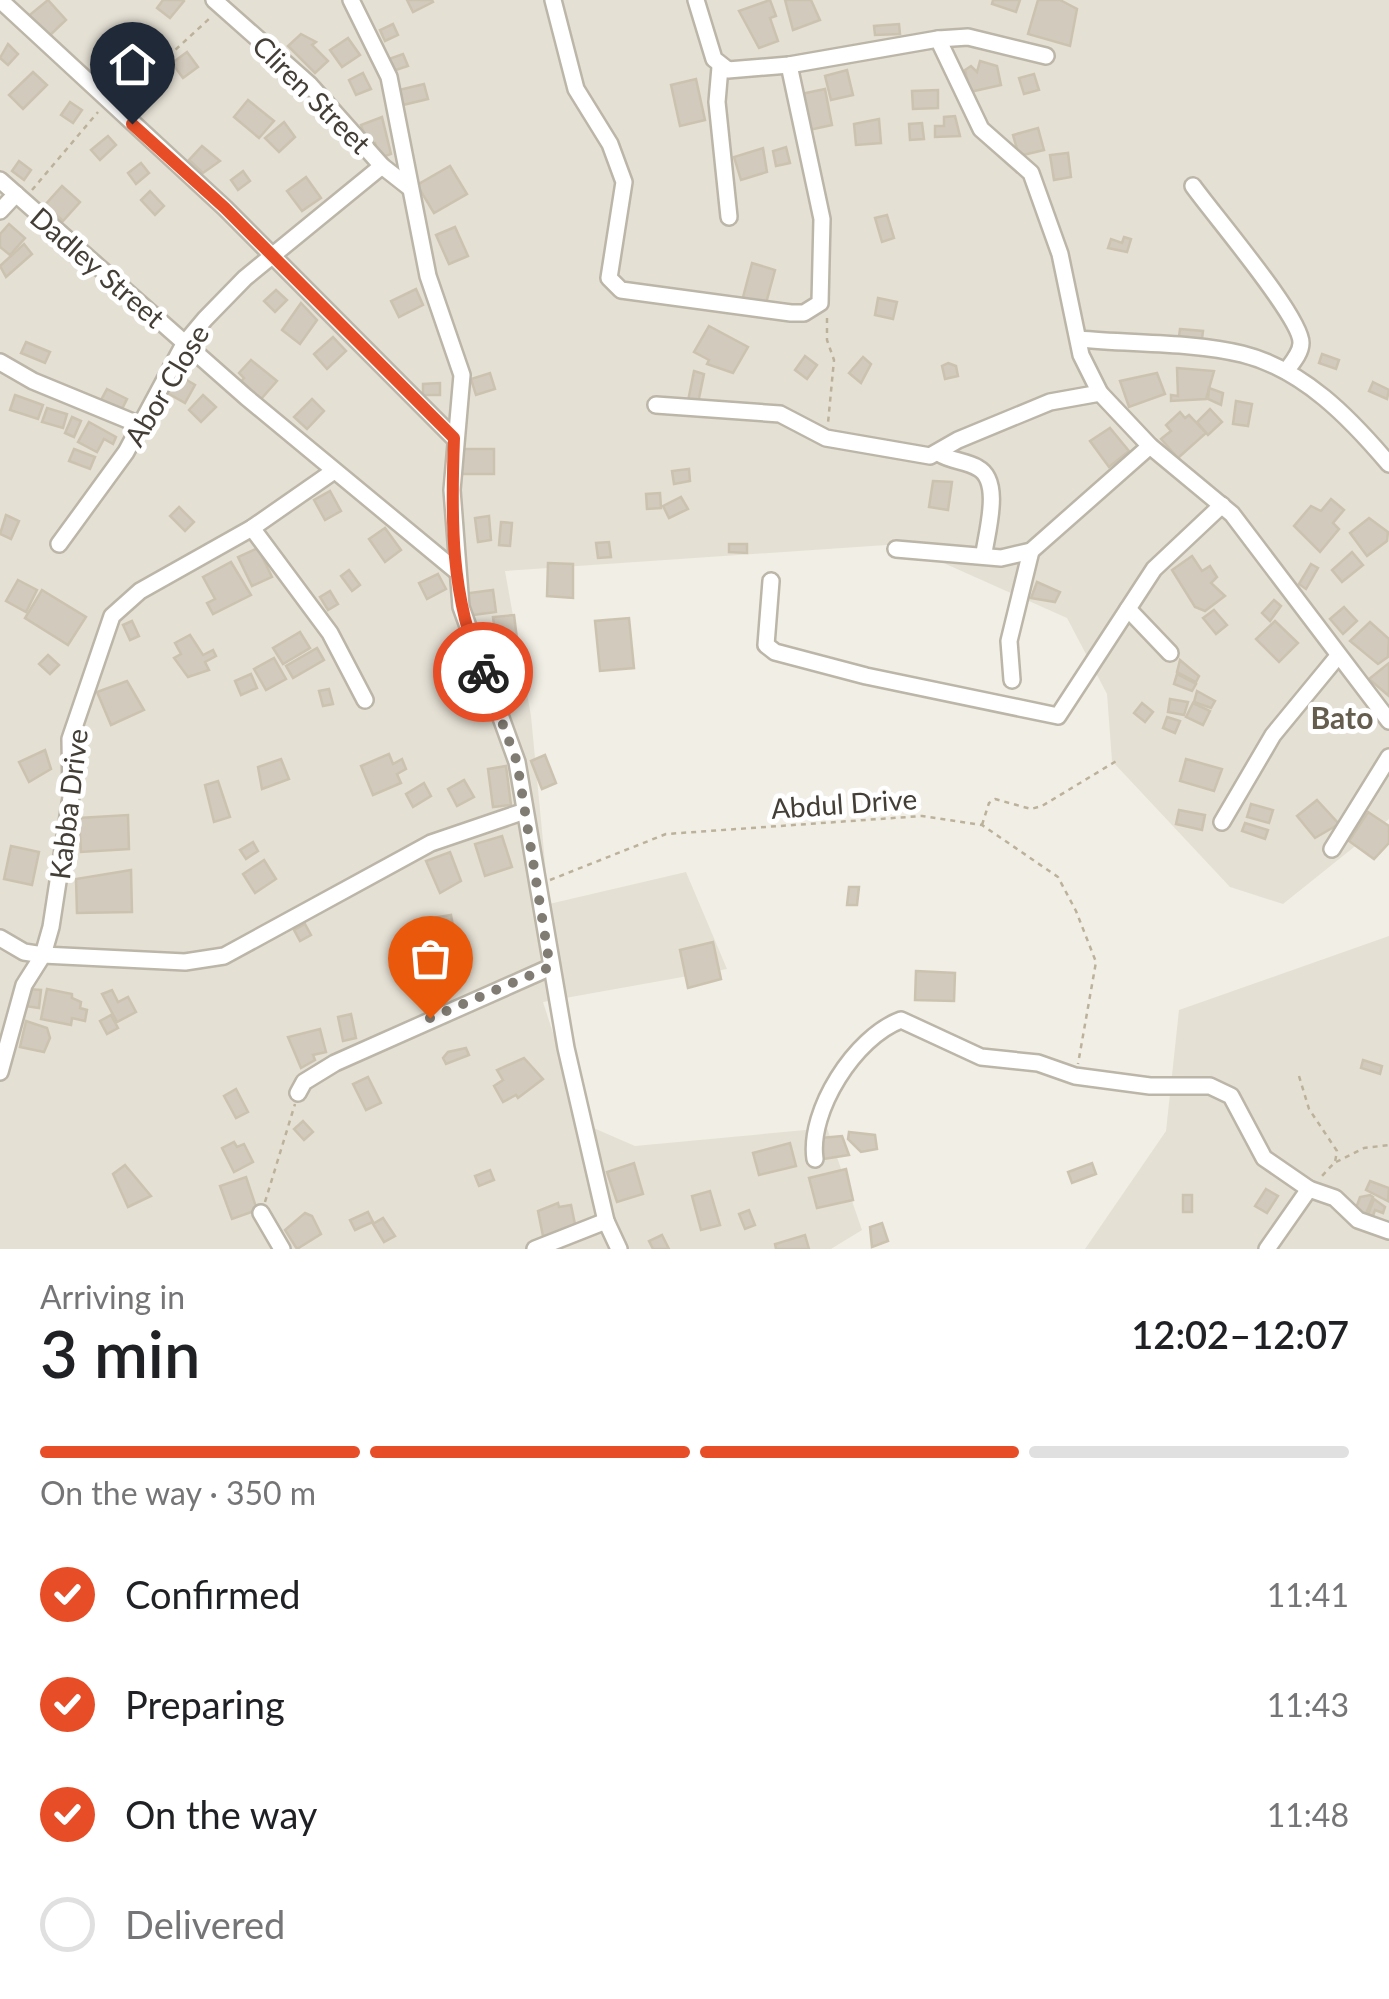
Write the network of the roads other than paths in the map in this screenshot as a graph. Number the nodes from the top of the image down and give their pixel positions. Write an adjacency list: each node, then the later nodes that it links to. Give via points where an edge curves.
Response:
1 (0, 0): 17 (street)
2 (351, 0): 13 (street, via 389,77)
3 (554, 0): 8 (street, via 576,89 624,182 611,284 621,290 804,314 820,303 822,219)
4 (696, 0): 9 (street)
5 (218, 3): 10 (street, Cliren Street, via 309,84)
6 (938, 39): 7 (street, via 968,37); 8 (street); 18 (street, via 981,129 1031,173)
7 (1046, 56)
8 (789, 65): 9 (street)
9 (720, 67): 16 (street)
10 (382, 166): 13 (street, Cliren Street); 17 (street, Abor Close)
11 (0, 180): 14 (street, Dadley Street)
12 (1193, 186): 21 (street, via 1299,334 1298,354)
13 (410, 188): 25 (street, via 428,276 462,375)
14 (19, 198): 15 (street); 19 (street, Dadley Street)
15 (0, 211)
16 (728, 217)
17 (271, 257): 19 (street, Abor Close); 25 (street)
18 (1080, 339): 21 (street, via 1241,354); 22 (street, via 1086,373)
19 (184, 344): 24 (street, Abor Close); 29 (street, Dadley Street)
20 (0, 362): 24 (street)
21 (1286, 371): 28 (street, via 1330,402)
22 (1100, 393): 26 (street); 27 (street, via 1050,402)
23 (656, 405): 27 (street, via 780,414 826,438)
24 (140, 424): 32 (street, Abor Close)
25 (454, 438): 36 (street)
26 (1150, 446): 30 (street); 34 (street)
27 (940, 454): 35 (street, via 978,468 988,480)
28 (1389, 464)
29 (334, 470): 31 (street, Kabba Drive); 36 (street, Dadley Street)
30 (1222, 505): 38 (street, via 1154,569); 40 (street)
31 (252, 528): 42 (street, via 330,633); 49 (street, Kabba Drive, via 140,590 112,616 70,739 68,826)
32 (59, 544)
33 (896, 548): 35 (street)
34 (1030, 550): 35 (street, via 1001,558); 41 (street, via 1009,641)
35 (984, 552)
36 (455, 570): 45 (street, via 469,639 510,736)
37 (770, 580): 38 (street, via 764,631 775,652 1046,717 1066,708)
38 (1128, 609): 39 (street)
39 (1170, 652)
40 (1338, 656): 43 (street); 46 (street, via 1273,735)
41 (1012, 680)
42 (365, 700)
43 (1389, 722)
44 (1389, 757): 47 (street)
45 (522, 812): 49 (street, via 419,849 224,956 185,962); 50 (street)
46 (1222, 822)
47 (1332, 850)
48 (0, 938): 49 (street)
49 (43, 955): 51 (street, Kabba Drive, via 24,985)
50 (550, 967): 52 (street, via 312,1074); 56 (street)
51 (0, 1072)
52 (298, 1093)
53 (815, 1159): 54 (street, via 812,1138 820,1109 868,1043 901,1020 967,1053 1038,1063 1075,1076 1210,1086 1231,1096 1257,1152)
54 (1310, 1189): 57 (street); 61 (street)
55 (261, 1214): 58 (street)
56 (606, 1221): 59 (street); 60 (street)
57 (1389, 1231)
58 (282, 1249)
59 (535, 1249)
60 (618, 1249)
61 (1267, 1249)

